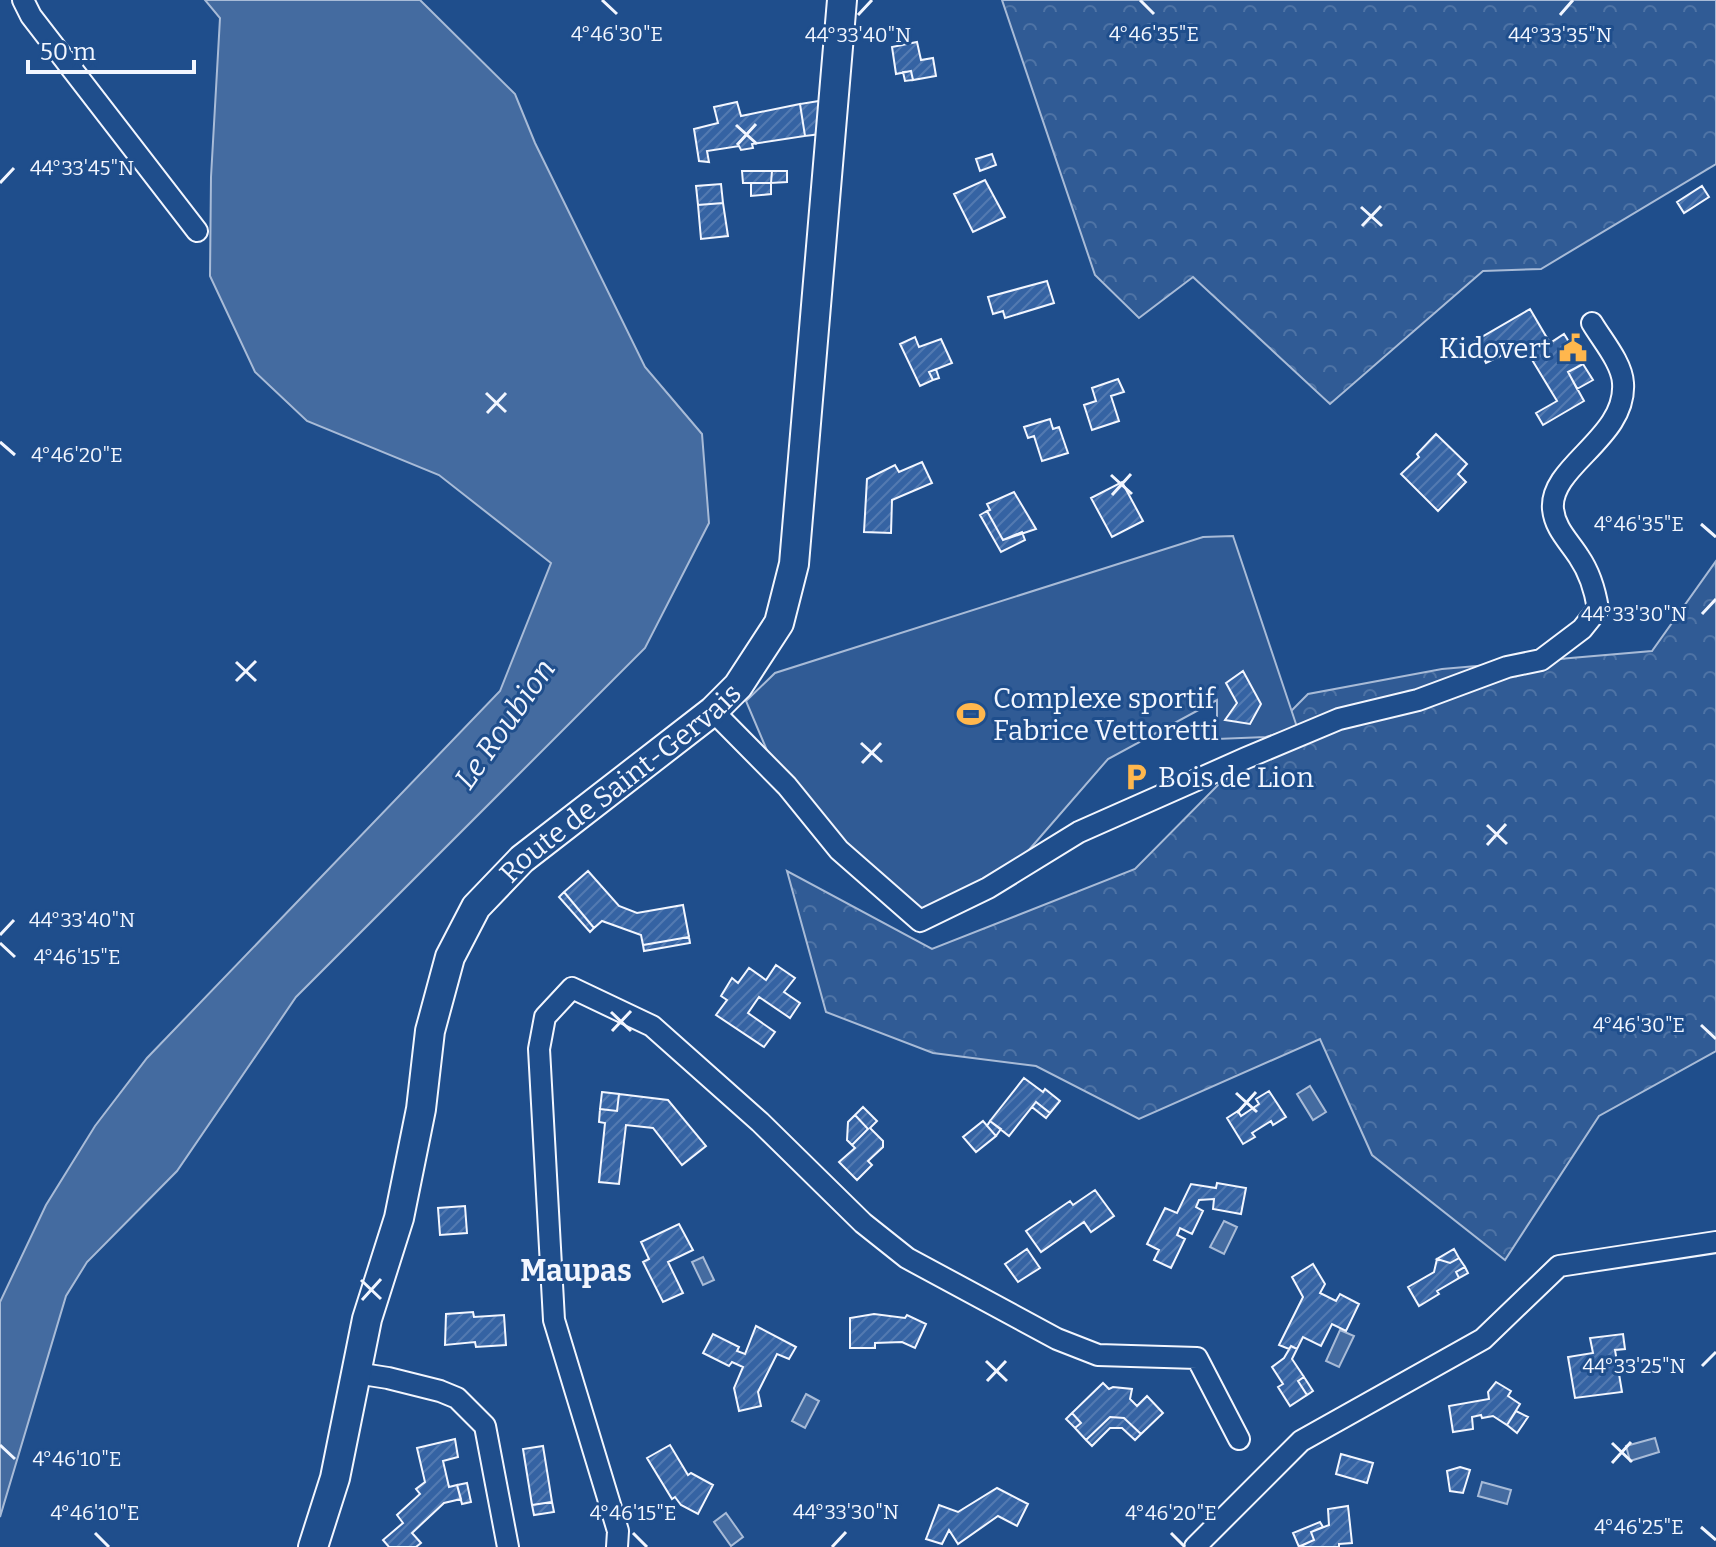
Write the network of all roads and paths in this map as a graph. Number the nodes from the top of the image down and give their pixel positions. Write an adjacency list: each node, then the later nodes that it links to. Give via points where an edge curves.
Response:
1 (23, 0): 3 (street)
2 (842, 0): 5 (street, Route de Saint-Gervais, via 794,564 779,623 738,686)
3 (197, 231)
4 (1592, 323): 5 (street, via 1623,382 1621,403 1608,431 1565,477 1553,507 1558,529 1594,587 1598,609 1582,629 1541,660 1339,719 1259,752 1079,832 988,888 920,921 839,850 787,786)
5 (713, 711): 7 (street, Route de Saint-Gervais, via 522,859 476,907 450,957 430,1031 399,1218)
6 (1716, 1242): 12 (street, via 1559,1266 1483,1339 1301,1441)
7 (356, 1373): 9 (street, Route de Saint-Gervais, via 335,1478); 10 (street, via 440,1391 457,1398 485,1426)
8 (1239, 1439): 11 (street, via 1197,1358 1098,1355 1057,1339 907,1258 652,1026 572,988 545,1017 539,1049 554,1320 618,1531)
9 (313, 1547)
10 (508, 1547)
11 (617, 1547)
12 (1195, 1547)

